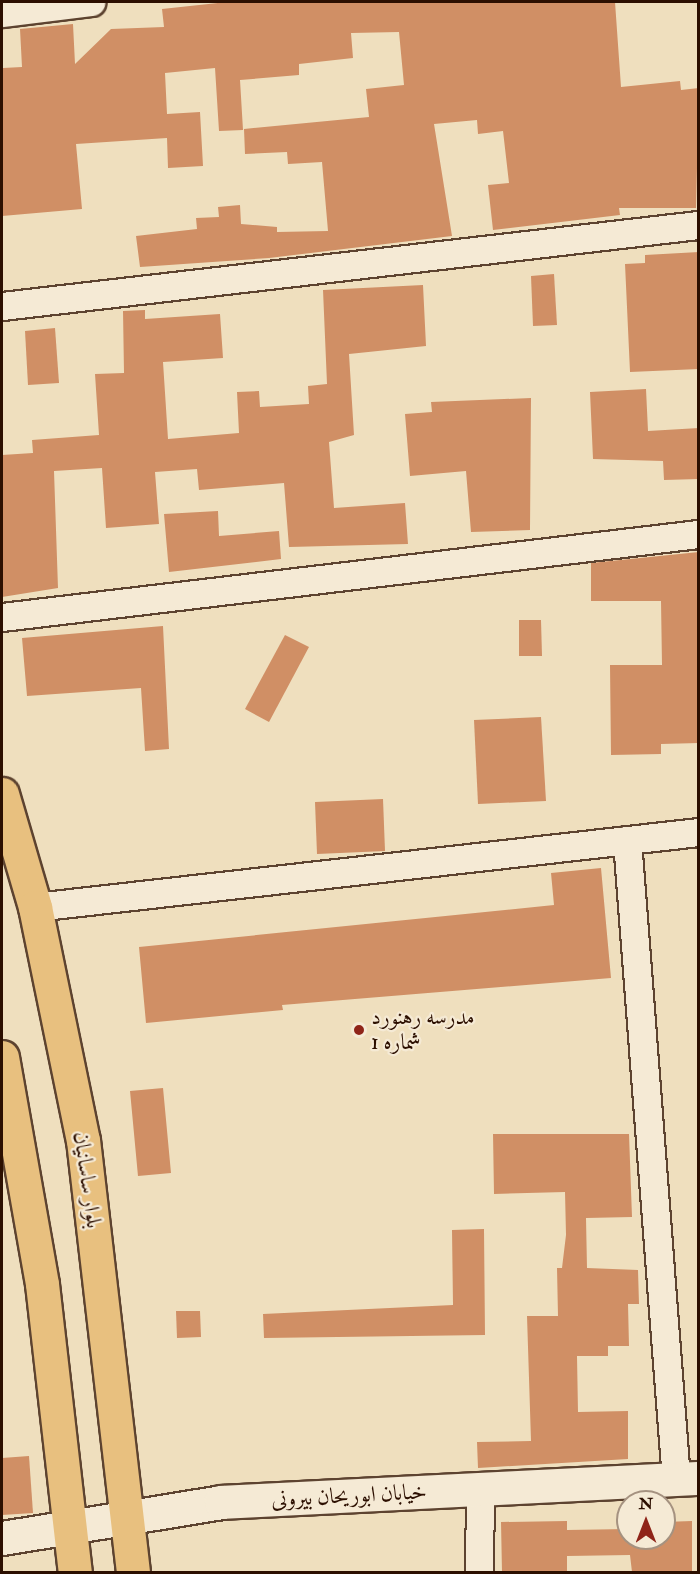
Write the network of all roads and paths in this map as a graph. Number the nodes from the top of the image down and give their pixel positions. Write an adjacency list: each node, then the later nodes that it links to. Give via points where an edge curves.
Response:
1 (91, 2): 2 (street)
2 (2, 13)
3 (699, 225): 4 (street)
4 (2, 306)
5 (699, 534): 6 (street)
6 (2, 617)
7 (2, 794): 10 (highway, بلوار ساسانیان)
8 (699, 832): 9 (street)
9 (627, 840): 10 (street); 12 (street)
10 (35, 908): 14 (highway, بلوار ساسانیان, via 83,1140)
11 (2, 1057): 15 (highway, via 42,1284)
12 (687, 1479): 13 (street, خیابان ابوریحان بیرونی)
13 (480, 1489): 14 (street, خیابان ابوریحان بیرونی, via 221,1502); 19 (street)
14 (131, 1516): 15 (street, خیابان ابوریحان بیرونی); 18 (highway, بلوار ساسانیان)
15 (73, 1525): 16 (street, خیابان ابوریحان بیرونی); 17 (highway)
16 (2, 1538)
17 (75, 1572)
18 (134, 1572)
19 (479, 1572)

